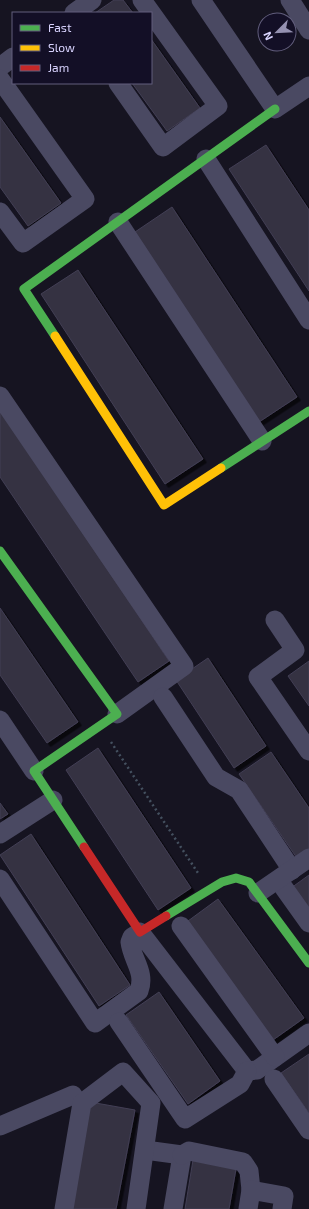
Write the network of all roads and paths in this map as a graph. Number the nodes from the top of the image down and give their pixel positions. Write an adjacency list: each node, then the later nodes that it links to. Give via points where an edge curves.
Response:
1 (92, 0): 5 (street)
2 (142, 0): 6 (street)
3 (201, 0): 14 (street)
4 (290, 0): 8 (street)
5 (75, 12)
6 (151, 12)
7 (152, 14): 12 (street, via 218,106 163,147)
8 (309, 30)
9 (12, 58): 10 (street)
10 (0, 67)
11 (0, 79): 16 (street, via 85,199 23,243)
12 (119, 84)
13 (309, 86): 14 (street)
14 (275, 109): 15 (street)
15 (206, 159): 17 (street); 18 (street)
16 (0, 212)
17 (118, 222): 21 (street); 21 (street, via 24,290 164,505)
18 (309, 320)
19 (0, 396): 25 (street, via 184,666)
20 (309, 411): 21 (street)
21 (262, 441)
22 (0, 551): 25 (street)
23 (275, 620): 28 (street, via 295,650 258,678)
24 (163, 697): 33 (street, via 216,777 239,790)
25 (117, 714): 29 (street)
26 (0, 720): 29 (street)
27 (109, 739): 36 (path)
28 (309, 751)
29 (34, 771): 30 (street)
30 (53, 800): 31 (street); 40 (street)
31 (0, 834)
32 (309, 858): 33 (street)
33 (292, 870): 37 (street)
34 (0, 879): 40 (street, via 95,1023 139,991 142,983 141,973 130,942 132,937)
35 (284, 888): 38 (street)
36 (209, 890): 37 (street, via 222,882 236,878 248,882); 40 (street)
37 (258, 893): 41 (street)
38 (309, 923)
39 (181, 926): 44 (street)
40 (140, 932): 45 (street)
41 (309, 963)
42 (119, 1022): 45 (street, via 185,1119 240,1084)
43 (309, 1033): 44 (street)
44 (275, 1057): 45 (street, via 257,1070)
45 (247, 1071)
46 (274, 1079): 49 (street)
47 (73, 1095): 48 (street)
48 (0, 1126)
49 (309, 1130)
50 (145, 1150): 51 (street); 53 (street, via 151,1103 123,1072 82,1103); 54 (street)
51 (182, 1155): 52 (street, via 189,1151 243,1162 250,1176); 55 (street)
52 (251, 1190): 56 (street); 57 (street, via 284,1196)
53 (64, 1209)
54 (136, 1209)
55 (173, 1209)
56 (248, 1209)
57 (282, 1209)

